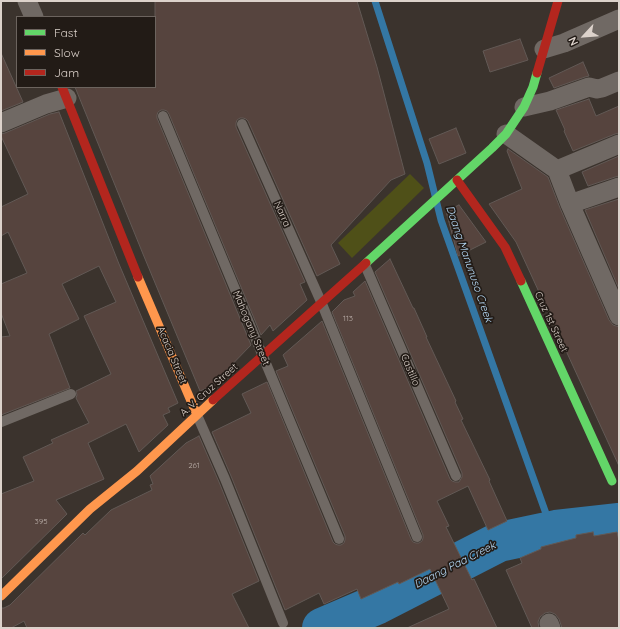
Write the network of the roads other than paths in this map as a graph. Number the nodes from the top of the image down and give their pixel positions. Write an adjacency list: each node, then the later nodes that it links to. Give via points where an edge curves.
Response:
1 (27, 1): 3 (street)
2 (558, 1): 5 (street, A. V. Cruz Street)
3 (34, 16)
4 (619, 19): 5 (street, via 564,43)
5 (544, 48): 8 (street, A. V. Cruz Street, via 533,87)
6 (619, 81): 8 (street, via 602,88 589,87)
7 (64, 92): 10 (street, via 46,104); 23 (street, Acacia Street)
8 (524, 107): 12 (street, A. V. Cruz Street)
9 (162, 116): 21 (lane, Mahogany Street)
10 (1, 123)
11 (242, 124): 19 (lane, Narra)
12 (506, 134): 14 (street); 15 (street, A. V. Cruz Street)
13 (619, 144): 14 (street)
14 (557, 170): 17 (street)
15 (457, 180): 18 (street, A. V. Cruz Street); 26 (street, Cruz 1st Street, via 505,247)
16 (619, 186): 17 (street)
17 (570, 204): 20 (street)
18 (365, 265): 19 (street, A. V. Cruz Street); 25 (lane, Castillo)
19 (322, 304): 21 (street, A. V. Cruz Street); 27 (lane, Narra)
20 (619, 316)
21 (262, 357): 23 (street, A. V. Cruz Street); 28 (lane, Mahogany Street)
22 (71, 394): 24 (lane)
23 (197, 415): 29 (street, A. V. Cruz Street, via 90,509); 30 (lane, Acacia Street)
24 (1, 422)
25 (456, 476)
26 (612, 481)
27 (418, 537)
28 (339, 539)
29 (1, 596)
30 (283, 623)

